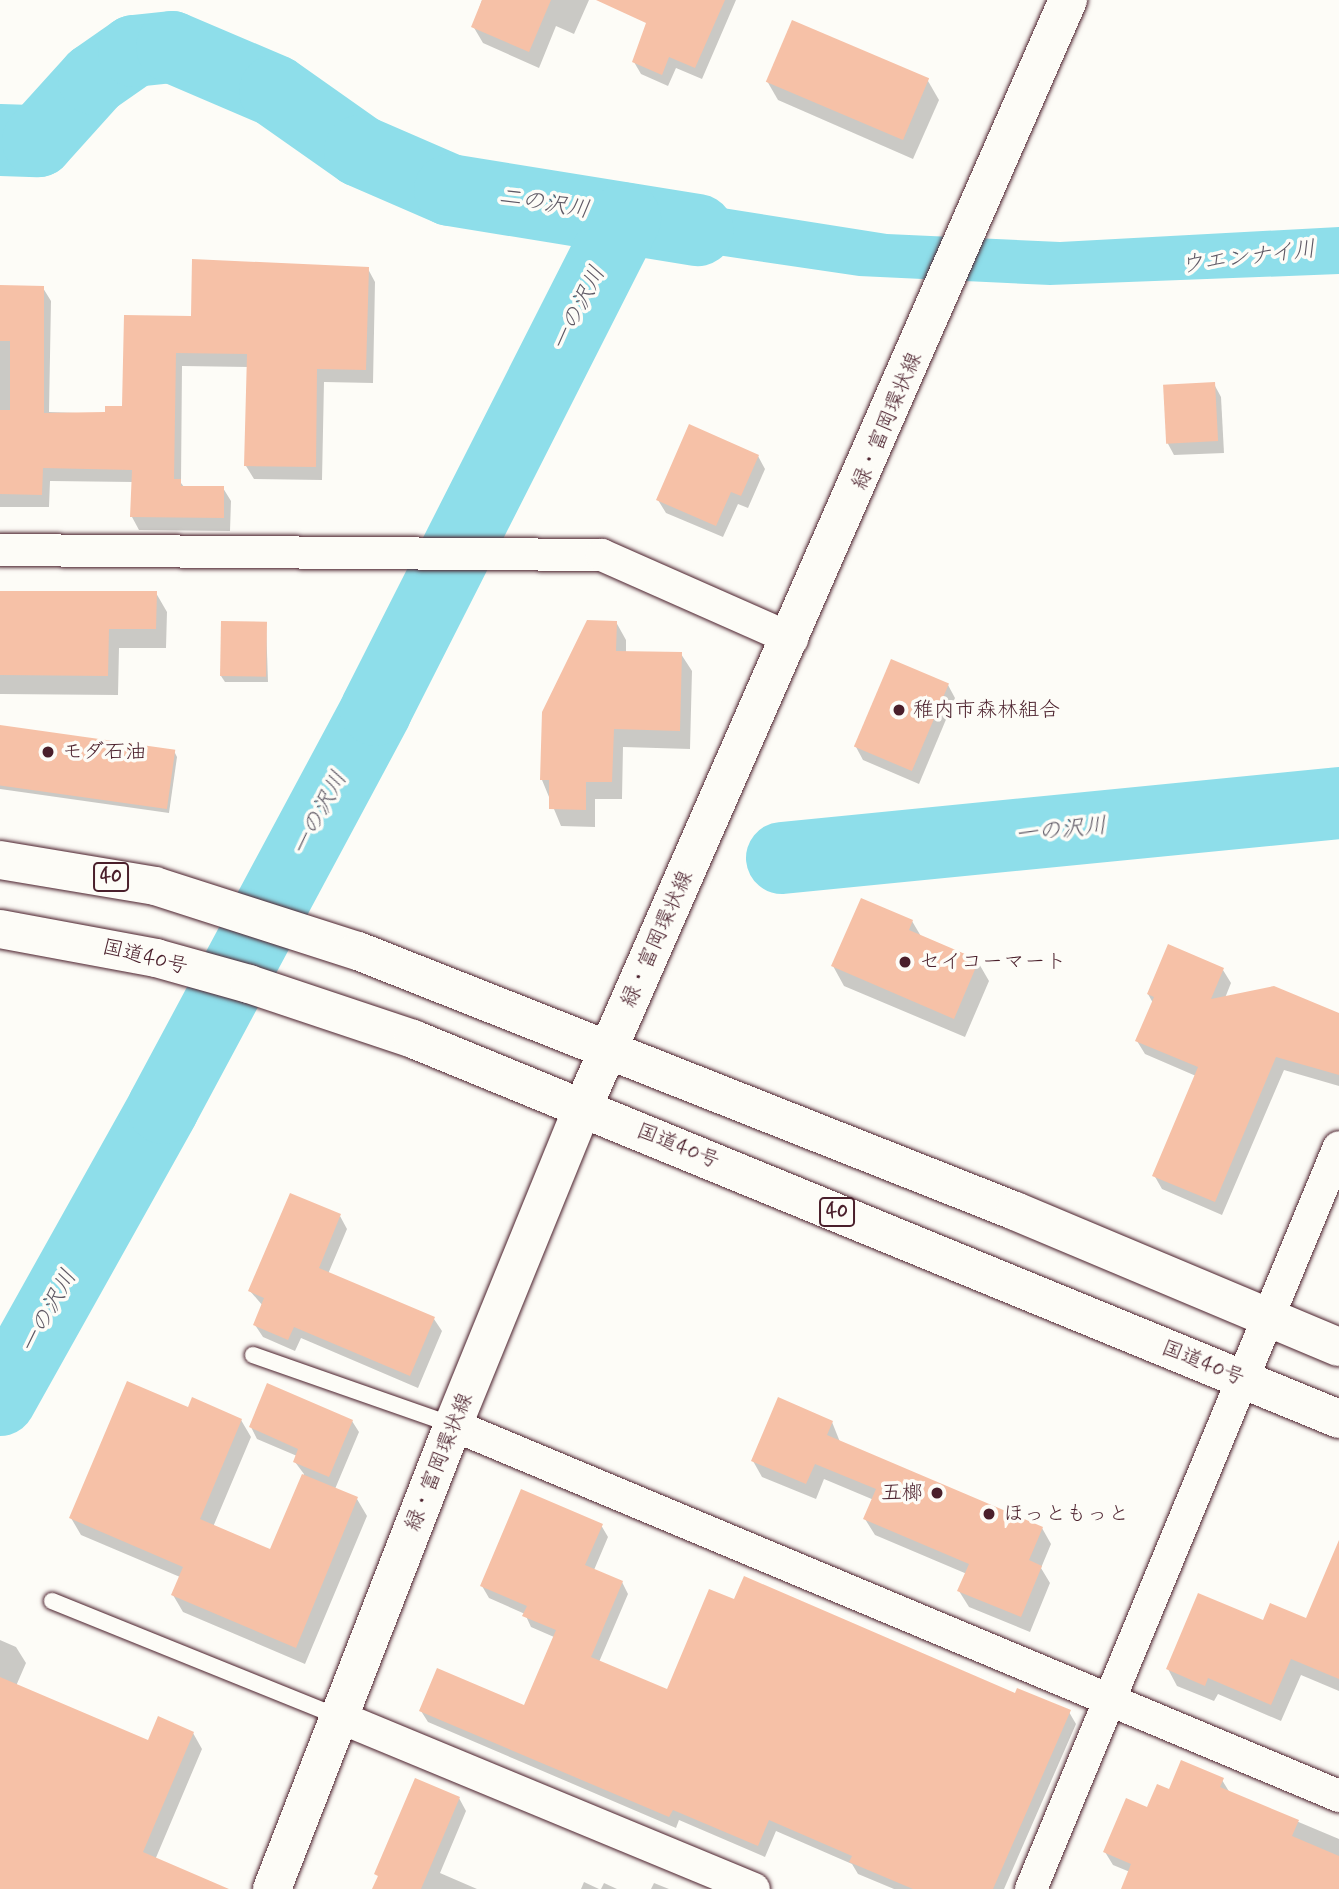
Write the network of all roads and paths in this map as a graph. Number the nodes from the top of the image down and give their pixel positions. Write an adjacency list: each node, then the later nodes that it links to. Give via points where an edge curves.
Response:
1 (1068, 0): 3 (main road, 緑・富岡環状線)
2 (0, 550): 3 (street, via 603,555)
3 (792, 639): 6 (main road, 緑・富岡環状線)
4 (0, 860): 6 (main road, 40, via 155,886 220,905 358,951)
5 (0, 929): 7 (main road, 国道40号 / 40, via 156,958 332,1010)
6 (608, 1048): 7 (main road, 緑・富岡環状線); 9 (main road, 40)
7 (583, 1107): 12 (main road, 国道40号 / 40); 14 (main road, 緑・富岡環状線)
8 (1339, 1147): 9 (street)
9 (1270, 1318): 10 (main road, 40); 12 (street)
10 (1339, 1347)
11 (253, 1355): 14 (lane)
12 (1245, 1380): 13 (main road, 国道40号 / 40); 16 (street)
13 (1339, 1419)
14 (453, 1425): 16 (street); 17 (main road, 緑・富岡環状線)
15 (52, 1601): 17 (lane)
16 (1109, 1702): 18 (street); 21 (street)
17 (339, 1717): 19 (main road, 緑・富岡環状線); 20 (street)
18 (1339, 1796)
19 (272, 1889)
20 (754, 1889)
21 (1031, 1889)

